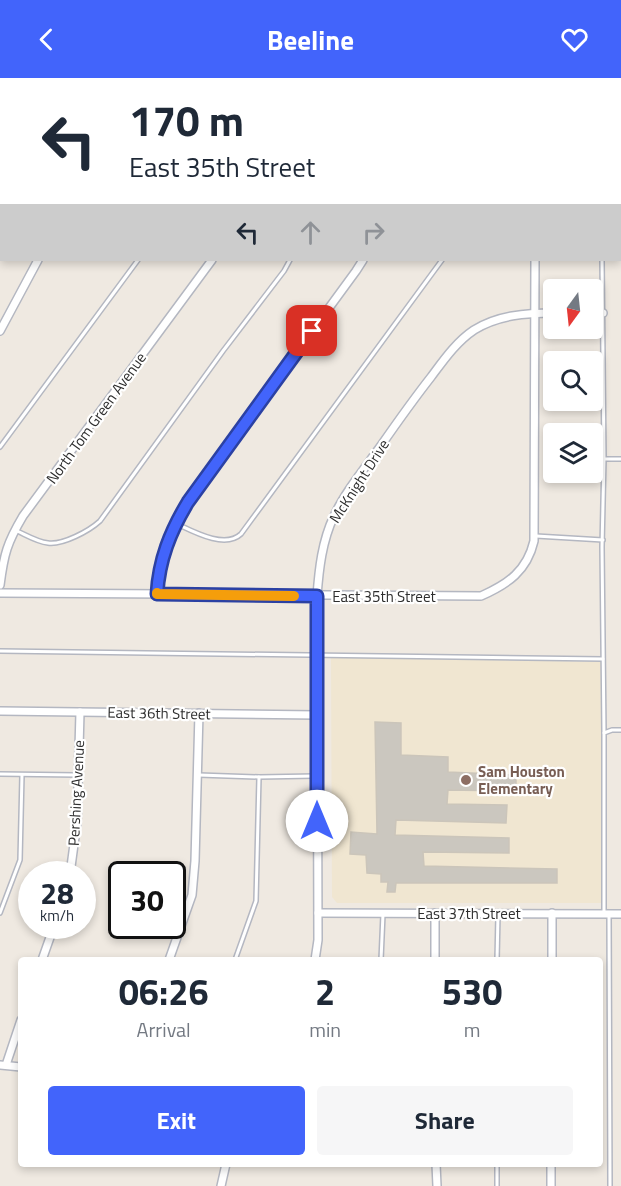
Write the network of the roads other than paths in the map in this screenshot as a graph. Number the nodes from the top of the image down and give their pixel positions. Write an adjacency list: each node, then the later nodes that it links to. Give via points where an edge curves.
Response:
1 (37, 261): 13 (street)
2 (137, 261): 14 (lane)
3 (211, 261): 18 (street, North Tom Green Avenue)
4 (290, 261): 18 (lane, via 100,521 77,536 50,544)
5 (362, 261): 17 (street)
6 (441, 261): 17 (lane, via 242,534 234,539 217,539)
7 (535, 261): 10 (street)
8 (602, 261): 9 (lane)
9 (602, 279)
10 (535, 313): 11 (street, McKnight Drive); 19 (street); 24 (street, McKnight Drive, via 503,318 476,329 443,362 333,516 322,553)
11 (543, 313)
12 (603, 313): 15 (lane)
13 (0, 331)
14 (0, 447)
15 (604, 459): 16 (lane); 20 (lane)
16 (621, 459)
17 (175, 523): 23 (street, via 163,552)
18 (15, 530): 21 (street, North Tom Green Avenue, via 3,556)
19 (535, 536): 20 (lane); 24 (street, East 35th Street, via 522,570 481,596)
20 (603, 540): 27 (lane)
21 (0, 585)
22 (0, 593): 23 (street, East 35th Street)
23 (157, 594): 24 (street, East 35th Street)
24 (317, 596): 26 (street, McKnight Drive)
25 (0, 651): 26 (lane)
26 (317, 656): 27 (lane); 31 (street, McKnight Drive)
27 (603, 659): 33 (lane)
28 (0, 711): 29 (street, East 36th Street)
29 (80, 712): 30 (street, East 36th Street); 36 (street, Pershing Avenue)
30 (199, 713): 31 (street, East 36th Street); 37 (street)
31 (317, 715): 38 (street, McKnight Drive)
32 (621, 730): 33 (lane)
33 (604, 733): 47 (lane)
34 (0, 774): 35 (lane)
35 (22, 774): 36 (lane); 41 (lane, via 20,860)
36 (78, 775): 40 (street, Pershing Avenue)
37 (197, 775): 39 (lane); 51 (street, via 192,895)
38 (317, 776): 39 (lane); 42 (street, McKnight Drive)
39 (259, 777): 52 (lane, via 256,901)
40 (72, 861)
41 (0, 913)
42 (318, 913): 43 (street, East 37th Street); 53 (street, McKnight Drive)
43 (383, 913): 44 (street, East 37th Street); 54 (lane)
44 (435, 913): 45 (street, East 37th Street); 55 (street)
45 (498, 913): 46 (street, East 37th Street); 56 (lane)
46 (552, 913): 47 (street, East 37th Street); 57 (street)
47 (607, 913): 48 (street, East 37th Street); 69 (lane)
48 (621, 914)
49 (49, 939): 50 (street)
50 (43, 957)
51 (170, 957)
52 (236, 957)
53 (315, 957)
54 (381, 957)
55 (435, 957)
56 (497, 957)
57 (552, 957)
58 (18, 1028): 59 (street)
59 (3, 1065): 60 (street)
60 (18, 1067)
61 (225, 1167): 65 (street)
62 (436, 1167): 66 (street)
63 (497, 1167): 67 (lane)
64 (551, 1167): 68 (street)
65 (221, 1186)
66 (437, 1186)
67 (497, 1186)
68 (551, 1186)
69 (610, 1186)

